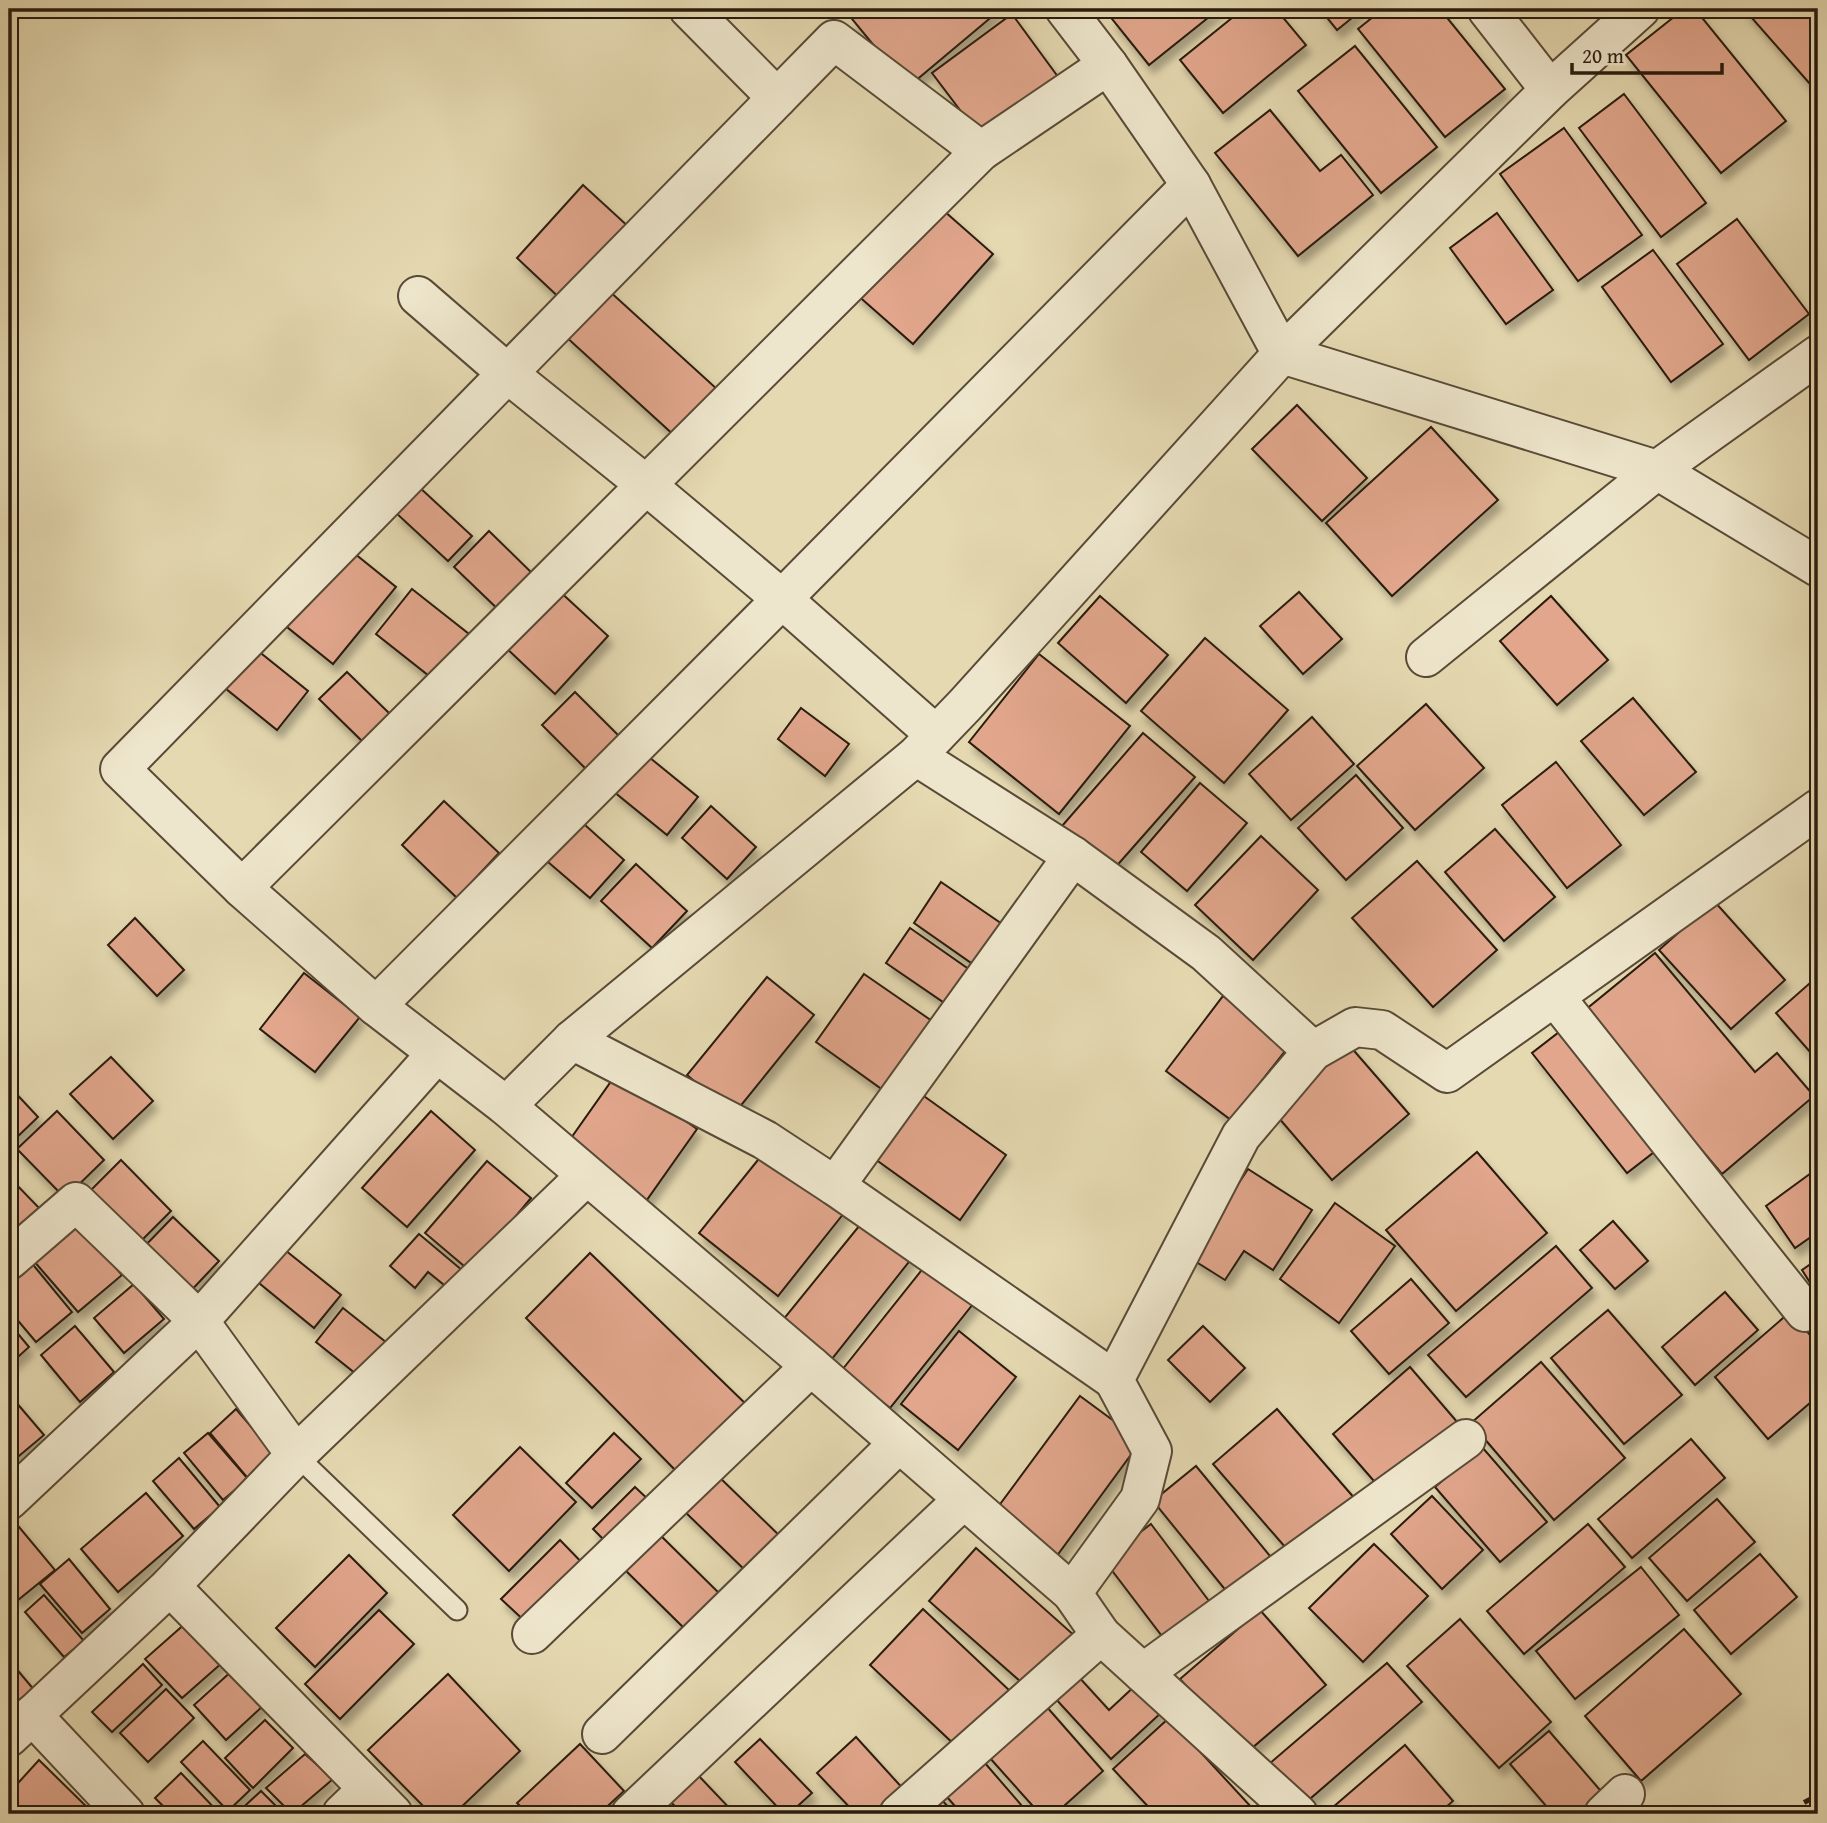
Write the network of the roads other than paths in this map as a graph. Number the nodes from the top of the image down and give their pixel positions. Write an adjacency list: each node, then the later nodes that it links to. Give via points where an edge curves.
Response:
1 (689, 9): 7 (street)
2 (1065, 9): 5 (street)
3 (1487, 9): 6 (street)
4 (1640, 9): 6 (street)
5 (1108, 65): 8 (street); 9 (street)
6 (1550, 90): 11 (street)
7 (777, 98): 8 (street, via 834,40); 13 (street)
8 (981, 151): 15 (street)
9 (1191, 185): 11 (street); 17 (street)
10 (418, 296): 13 (street)
11 (1282, 354): 14 (street); 19 (street)
12 (1818, 355): 14 (street)
13 (507, 373): 15 (street); 22 (street, via 120,769)
14 (1657, 470): 16 (street); 18 (street)
15 (645, 484): 17 (street); 22 (street)
16 (1818, 567)
17 (782, 599): 19 (street); 24 (street)
18 (1426, 657)
19 (926, 745): 21 (street); 25 (street)
20 (1818, 808): 23 (street)
21 (1073, 856): 26 (street, via 1206,953); 30 (street)
22 (242, 888): 24 (street)
23 (1555, 997): 26 (street, via 1447,1073 1382,1030 1355,1027); 32 (street)
24 (376, 1006): 27 (street)
25 (572, 1040): 28 (street); 30 (street, via 765,1140)
26 (1314, 1051): 35 (street, via 1241,1136)
27 (437, 1053): 28 (street); 33 (street)
28 (506, 1106): 29 (street)
29 (586, 1176): 34 (street); 38 (street)
30 (835, 1186): 35 (street)
31 (9, 1260): 33 (street, via 76,1202)
32 (1805, 1312)
33 (199, 1321): 38 (street); 40 (street)
34 (811, 1366): 37 (street); 44 (street)
35 (1114, 1380): 42 (street, via 1152,1451 1140,1499)
36 (1466, 1439): 46 (street)
37 (899, 1443): 39 (street); 48 (street)
38 (296, 1455): 41 (street); 43 (lane)
39 (964, 1499): 42 (street); 51 (street)
40 (9, 1500)
41 (170, 1586): 47 (street); 49 (street)
42 (1072, 1593): 45 (street)
43 (457, 1610)
44 (532, 1634)
45 (1101, 1635): 46 (street); 52 (street)
46 (1143, 1673): 53 (street)
47 (21, 1726): 50 (street)
48 (602, 1734)
49 (368, 1806)
50 (125, 1814)
51 (631, 1814)
52 (899, 1814)
53 (1298, 1814)

